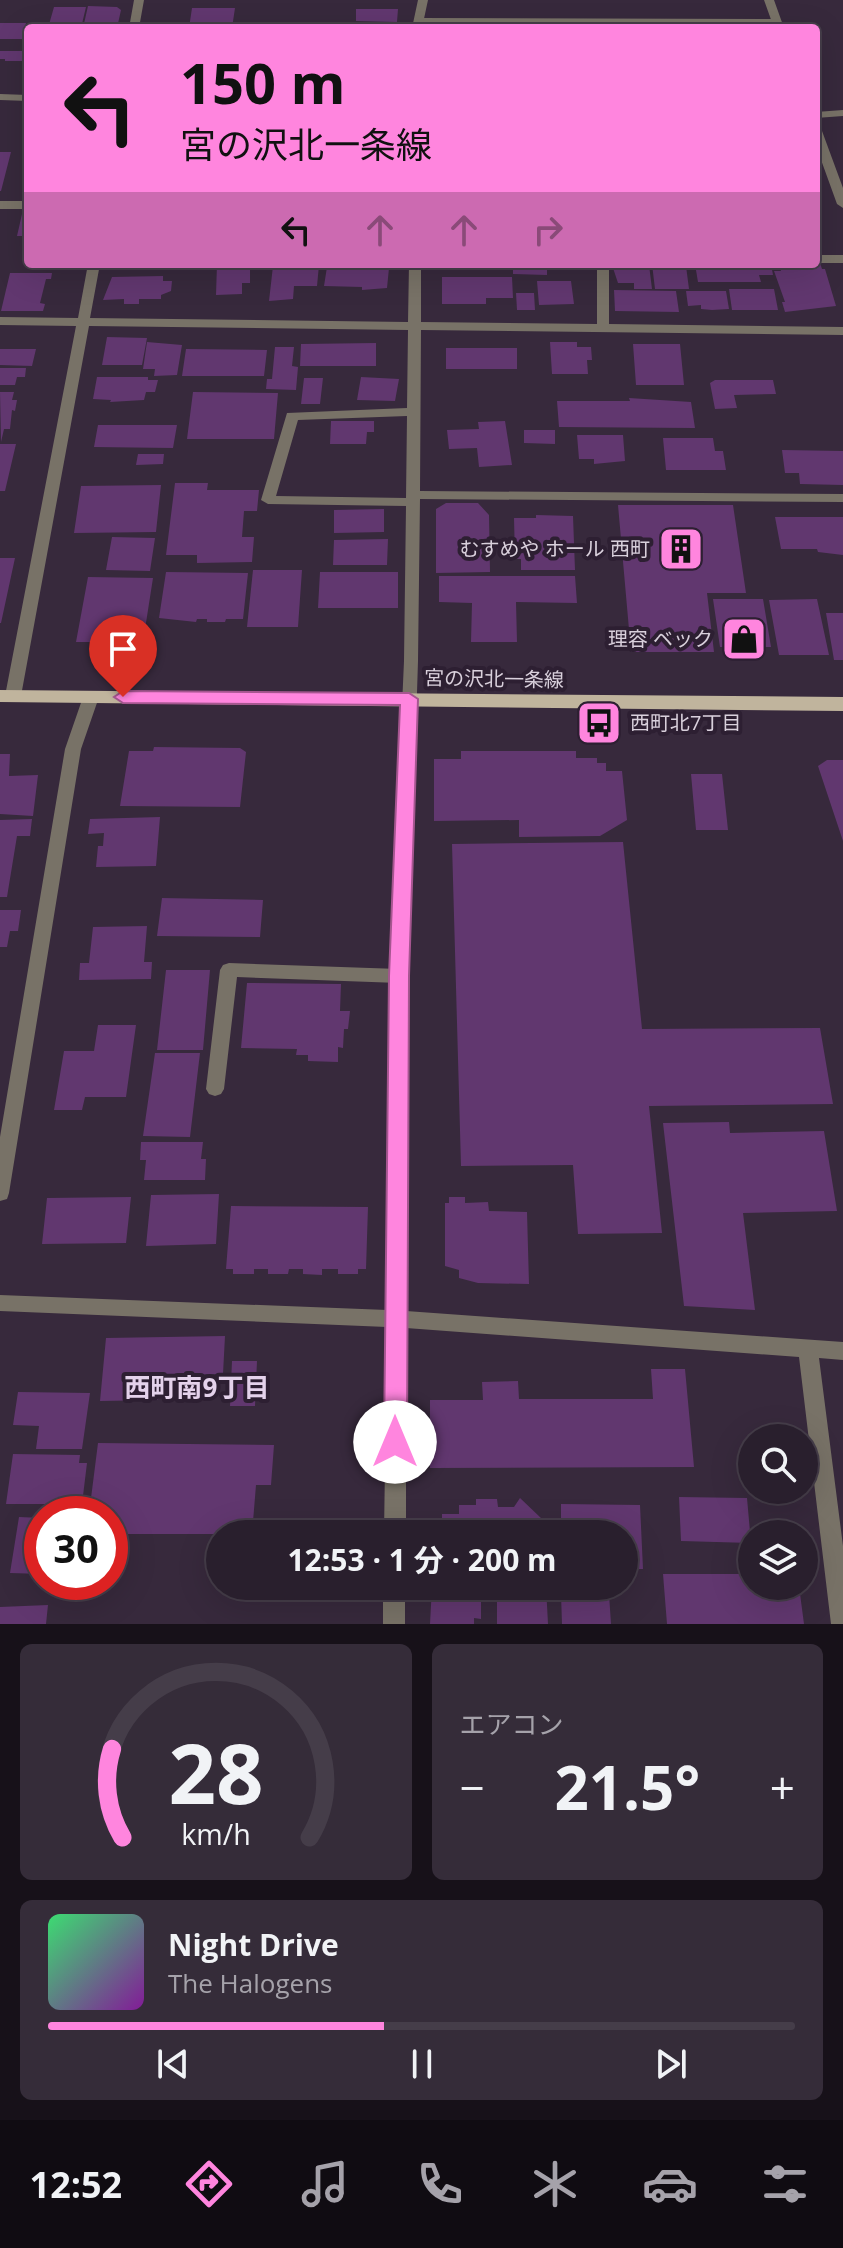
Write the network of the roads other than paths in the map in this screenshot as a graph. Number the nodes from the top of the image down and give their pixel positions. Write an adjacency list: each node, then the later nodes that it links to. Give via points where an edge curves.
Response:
1 (139, 0): 4 (street)
2 (423, 0): 5 (street)
3 (769, 0): 6 (street)
4 (135, 24)
5 (418, 24)
6 (778, 24)
7 (0, 97): 8 (street)
8 (24, 98)
9 (843, 113): 10 (street)
10 (820, 115)
11 (820, 142): 12 (street)
12 (843, 204)
13 (0, 205): 14 (street)
14 (24, 205)
15 (820, 259): 16 (street)
16 (843, 259)
17 (93, 268): 21 (street)
18 (415, 268): 22 (street)
19 (603, 268): 23 (street)
20 (0, 321): 21 (street)
21 (83, 321): 22 (street); 28 (street)
22 (412, 328): 23 (street); 25 (street)
23 (603, 329): 24 (street)
24 (843, 331)
25 (414, 412): 27 (street); 27 (street, via 292,416 268,500)
26 (843, 498): 27 (street)
27 (414, 499): 30 (street)
28 (7, 696): 29 (main road, 宮の沢北一条線)
29 (91, 697): 30 (main road, 宮の沢北一条線); 34 (street, via 73,749)
30 (409, 699): 31 (main road, 宮の沢北一条線); 32 (street)
31 (843, 704)
32 (399, 976): 33 (street, via 229,970); 36 (street)
33 (215, 1089)
34 (0, 1193)
35 (0, 1303): 36 (street)
36 (396, 1319): 37 (street); 39 (street)
37 (808, 1348): 38 (street); 42 (street)
38 (843, 1351)
39 (395, 1520)
40 (394, 1600): 41 (street)
41 (394, 1624)
42 (842, 1624)

